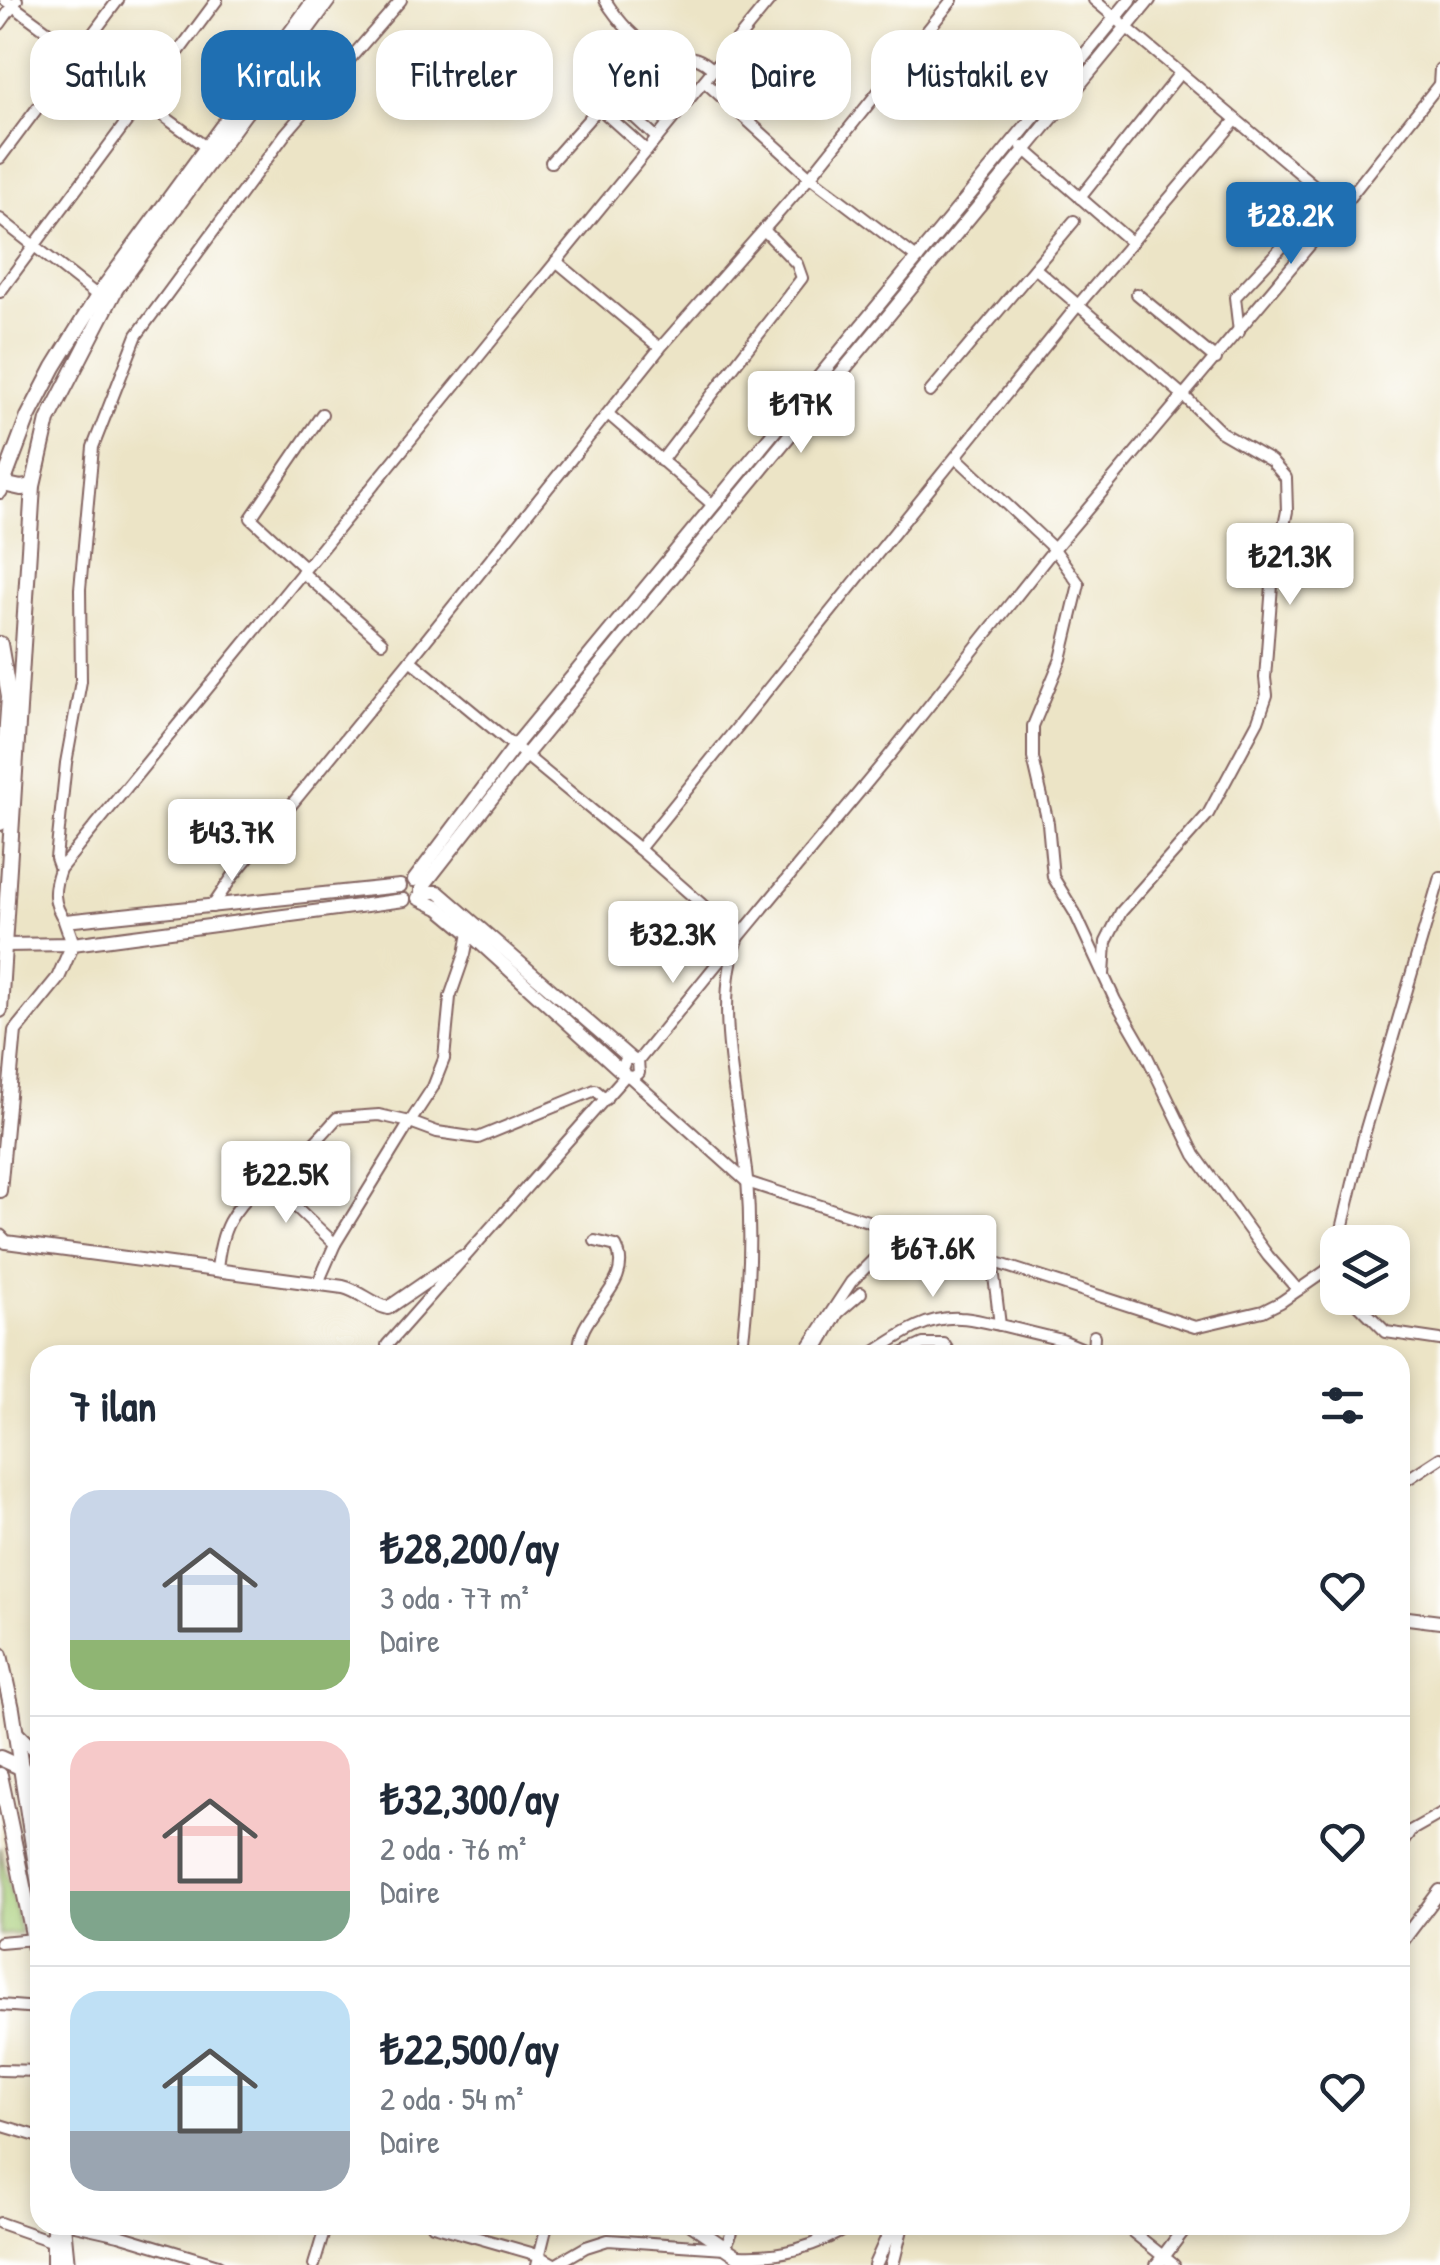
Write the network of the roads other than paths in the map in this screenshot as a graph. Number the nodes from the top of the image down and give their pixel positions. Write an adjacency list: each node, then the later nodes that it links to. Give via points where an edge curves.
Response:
1 (118, 0): 16 (street)
2 (217, 0): 17 (street)
3 (402, 0): 74 (street, via 286,133 131,351 93,448 80,589 81,681 64,782)
4 (605, 0): 19 (street, via 644,44 706,62)
5 (770, 0): 19 (street)
6 (952, 0): 36 (street)
7 (1094, 0): 12 (street)
8 (1130, 0): 12 (street)
9 (1149, 0): 14 (street)
10 (12, 2): 13 (street); 15 (street)
11 (317, 2): 32 (main road)
12 (1115, 18): 14 (street); 31 (street)
13 (0, 24)
14 (1126, 28): 20 (street); 31 (street)
15 (48, 30)
16 (95, 30)
17 (181, 48)
18 (1440, 68): 22 (street)
19 (713, 70): 21 (street)
20 (1180, 73): 29 (street); 38 (street)
21 (704, 80): 30 (street); 36 (street)
22 (1439, 84): 39 (street)
23 (30, 118): 34 (street)
24 (128, 120): 44 (street)
25 (169, 120): 32 (street)
26 (588, 120): 35 (street)
27 (612, 120): 33 (street)
28 (637, 120): 30 (street)
29 (1236, 120): 37 (street); 43 (street)
30 (657, 138): 33 (street)
31 (1020, 146): 38 (street); 45 (street); 71 (street)
32 (212, 151): 50 (main road); 61 (main road, via 116,288 48,420)
33 (647, 151): 46 (street)
34 (0, 158)
35 (551, 162)
36 (810, 176): 42 (street); 45 (street)
37 (1328, 197): 39 (street); 52 (street, via 1235,296)
38 (1080, 198): 43 (street)
39 (1342, 208): 52 (street)
40 (0, 219): 44 (street)
41 (1074, 221): 47 (street)
42 (764, 230): 53 (street); 62 (street, via 802,278)
43 (1130, 242): 51 (street)
44 (35, 245): 48 (street); 50 (street)
45 (918, 259): 65 (street)
46 (556, 261): 53 (street); 67 (street)
47 (1035, 268): 51 (street); 55 (street)
48 (0, 292)
49 (1137, 294): 54 (street)
50 (98, 296): 59 (main road)
51 (1079, 304): 56 (street); 60 (street)
52 (1239, 332): 54 (street)
53 (660, 348): 58 (street)
54 (1216, 360): 56 (street)
55 (930, 392)
56 (1185, 397): 66 (street); 83 (street, via 1286,478 1267,695 1208,814 1121,912 1106,942)
57 (322, 414): 67 (street, via 251,518)
58 (608, 414): 62 (street); 70 (street)
59 (6, 457): 61 (main road); 64 (main road)
60 (956, 458): 66 (street); 73 (street)
61 (37, 460): 63 (main road)
62 (661, 461): 65 (street)
63 (34, 486): 64 (main road); 82 (main road)
64 (1, 487)
65 (714, 505): 71 (street)
66 (1054, 549): 80 (street); 83 (street, via 1079,584 1061,659 1033,726 1033,758 1053,878)
67 (304, 570): 68 (street); 74 (street)
68 (382, 642)
69 (0, 644): 72 (main road, via 8,696)
70 (410, 660): 71 (street); 77 (street)
71 (519, 752): 73 (street); 76 (street)
72 (0, 823)
73 (639, 849): 80 (street)
74 (60, 868): 78 (street, via 56,908)
75 (1440, 878): 95 (street)
76 (413, 890): 77 (street); 79 (street); 81 (street); 85 (street, via 438,892)
77 (212, 908): 78 (street)
78 (66, 921): 81 (street)
79 (469, 932): 86 (street); 88 (street, via 450,998 444,1059)
80 (739, 937): 85 (street); 93 (street, via 729,959 728,1019)
81 (74, 944): 82 (street); 94 (street, via 58,978 14,1032)
82 (4, 945): 84 (main road)
83 (1104, 976): 105 (street, via 1195,1155)
84 (0, 1010)
85 (634, 1060): 86 (street, via 623,1063)
86 (626, 1075): 87 (street); 93 (street)
87 (606, 1099): 88 (street, via 595,1090 478,1138); 100 (street)
88 (410, 1122): 90 (street, via 380,1114 337,1118 304,1154); 99 (street)
89 (256, 1168): 90 (street); 91 (street); 92 (street)
90 (275, 1168): 92 (street)
91 (240, 1174)
92 (266, 1178): 99 (street); 102 (street, via 232,1212)
93 (747, 1182): 98 (street); 113 (street, via 751,1285)
94 (0, 1191)
95 (1343, 1225)
96 (0, 1236): 102 (street)
97 (594, 1241): 112 (street, via 616,1246 622,1257)
98 (932, 1241): 101 (street); 114 (street, via 873,1260 850,1282)
99 (334, 1244): 104 (street)
100 (462, 1258): 104 (street, via 388,1308 357,1290); 111 (street)
101 (992, 1260): 105 (street, via 1195,1327 1263,1311); 108 (street)
102 (217, 1270): 104 (street)
103 (1320, 1275): 105 (street)
104 (318, 1283)
105 (1298, 1290)
106 (861, 1293): 115 (street, via 838,1313)
107 (1369, 1315): 110 (street, via 1386,1332)
108 (1000, 1325): 116 (street, via 932,1320); 117 (street)
109 (1094, 1336): 118 (street)
110 (1440, 1340)
111 (387, 1345)
112 (578, 1345)
113 (742, 1345)
114 (809, 1345)
115 (820, 1345)
116 (886, 1345)
117 (1074, 1345)
118 (1095, 1345)
119 (1440, 1458): 120 (street)
120 (1410, 1478)
121 (1410, 1618): 122 (street)
122 (1440, 1622)
123 (0, 1655): 124 (main road)
124 (11, 1734): 126 (main road)
125 (0, 1758): 126 (main road)
126 (22, 1768): 127 (street); 131 (main road)
127 (30, 1773)
128 (0, 1775): 133 (main road)
129 (1440, 1814): 130 (street)
130 (1410, 1831)
131 (30, 1832)
132 (1440, 1892): 134 (street)
133 (30, 1919)
134 (1410, 1931)
135 (30, 1938): 136 (street)
136 (0, 1942)
137 (0, 2005): 138 (street)
138 (30, 2007)
139 (0, 2070): 140 (street)
140 (30, 2071)
141 (0, 2125): 142 (street)
142 (30, 2133)
143 (0, 2223): 144 (street)
144 (30, 2234)
145 (34, 2235): 160 (street)
146 (54, 2235): 160 (main road)
147 (64, 2235): 167 (main road)
148 (111, 2235): 168 (street)
149 (323, 2235): 169 (street)
150 (462, 2235): 164 (street)
151 (544, 2235): 164 (street)
152 (706, 2235): 162 (street)
153 (731, 2235): 162 (street)
154 (822, 2235): 161 (street)
155 (831, 2235): 161 (street)
156 (888, 2235): 172 (street)
157 (900, 2235): 173 (street)
158 (1135, 2235): 165 (street)
159 (1182, 2235): 165 (street)
160 (54, 2242): 166 (main road)
161 (817, 2242): 163 (street, via 777,2256)
162 (725, 2248): 163 (street); 170 (street, via 608,2240)
163 (739, 2255): 171 (street)
164 (538, 2260): 170 (street)
165 (1165, 2262)
166 (54, 2265)
167 (66, 2265)
168 (218, 2265)
169 (314, 2265)
170 (555, 2265)
171 (751, 2265)
172 (875, 2265)
173 (892, 2265)

